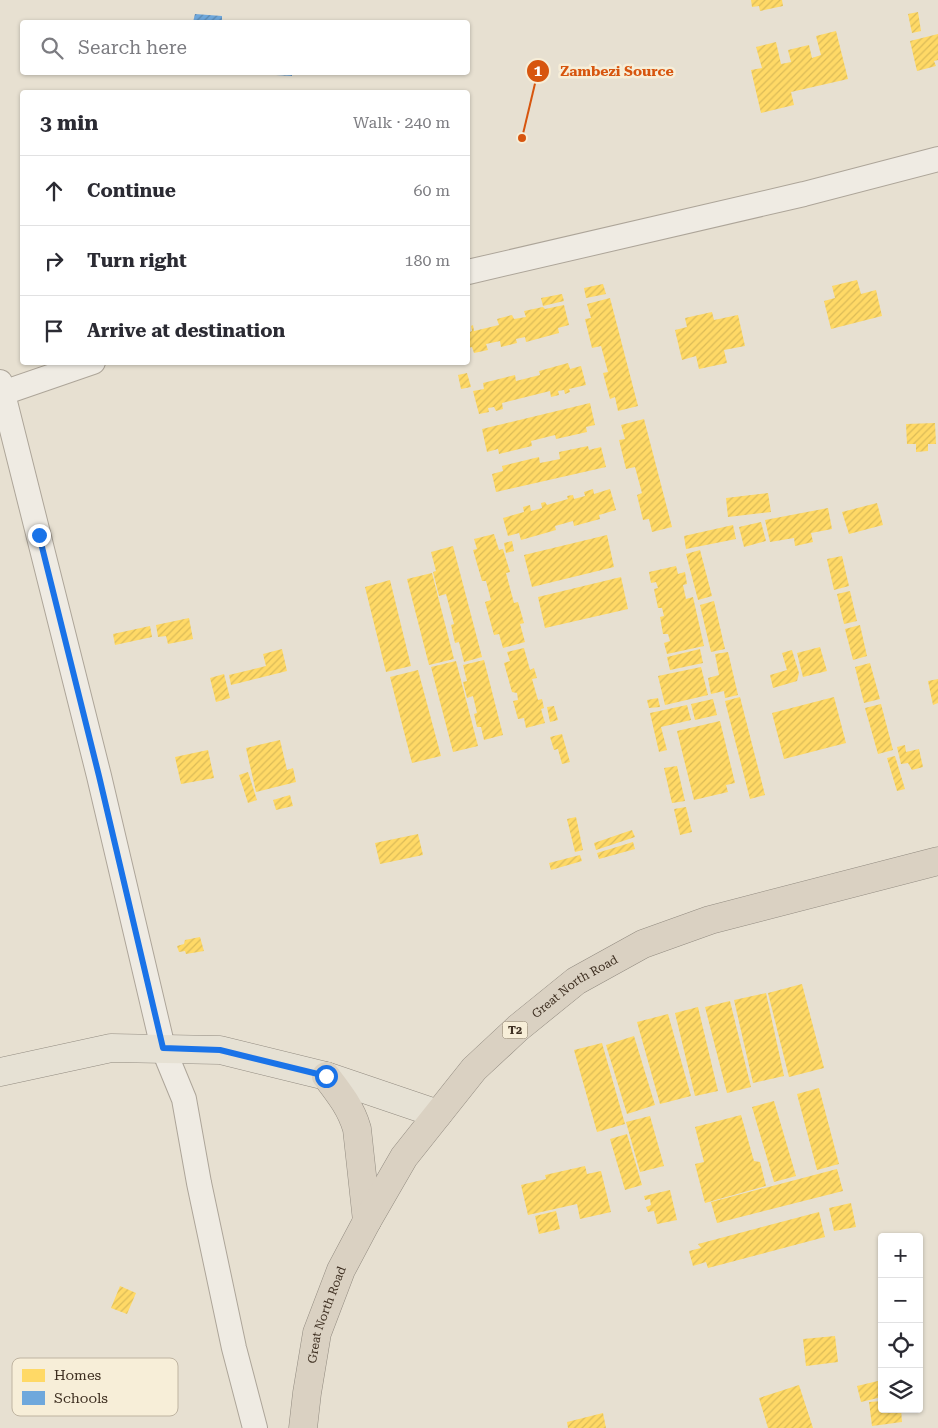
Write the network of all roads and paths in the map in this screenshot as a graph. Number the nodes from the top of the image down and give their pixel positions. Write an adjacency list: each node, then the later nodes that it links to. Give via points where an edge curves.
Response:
1 (938, 159): 2 (street, via 804,194)
2 (470, 272)
3 (82, 365): 4 (street)
4 (2, 387): 6 (street)
5 (938, 861): 9 (highway, Great North Road / T2, via 710,920 643,944 576,981 518,1028 474,1069)
6 (163, 1048): 7 (main road, via 111,1048); 8 (main road, via 220,1050); 11 (street, via 184,1099 234,1348)
7 (0, 1072)
8 (326, 1076): 9 (main road); 10 (highway, via 353,1114)
9 (438, 1114): 10 (highway, Great North Road / T2, via 404,1157)
10 (367, 1221): 12 (highway, Great North Road / T2, via 340,1270 317,1333)
11 (255, 1428)
12 (303, 1428)

